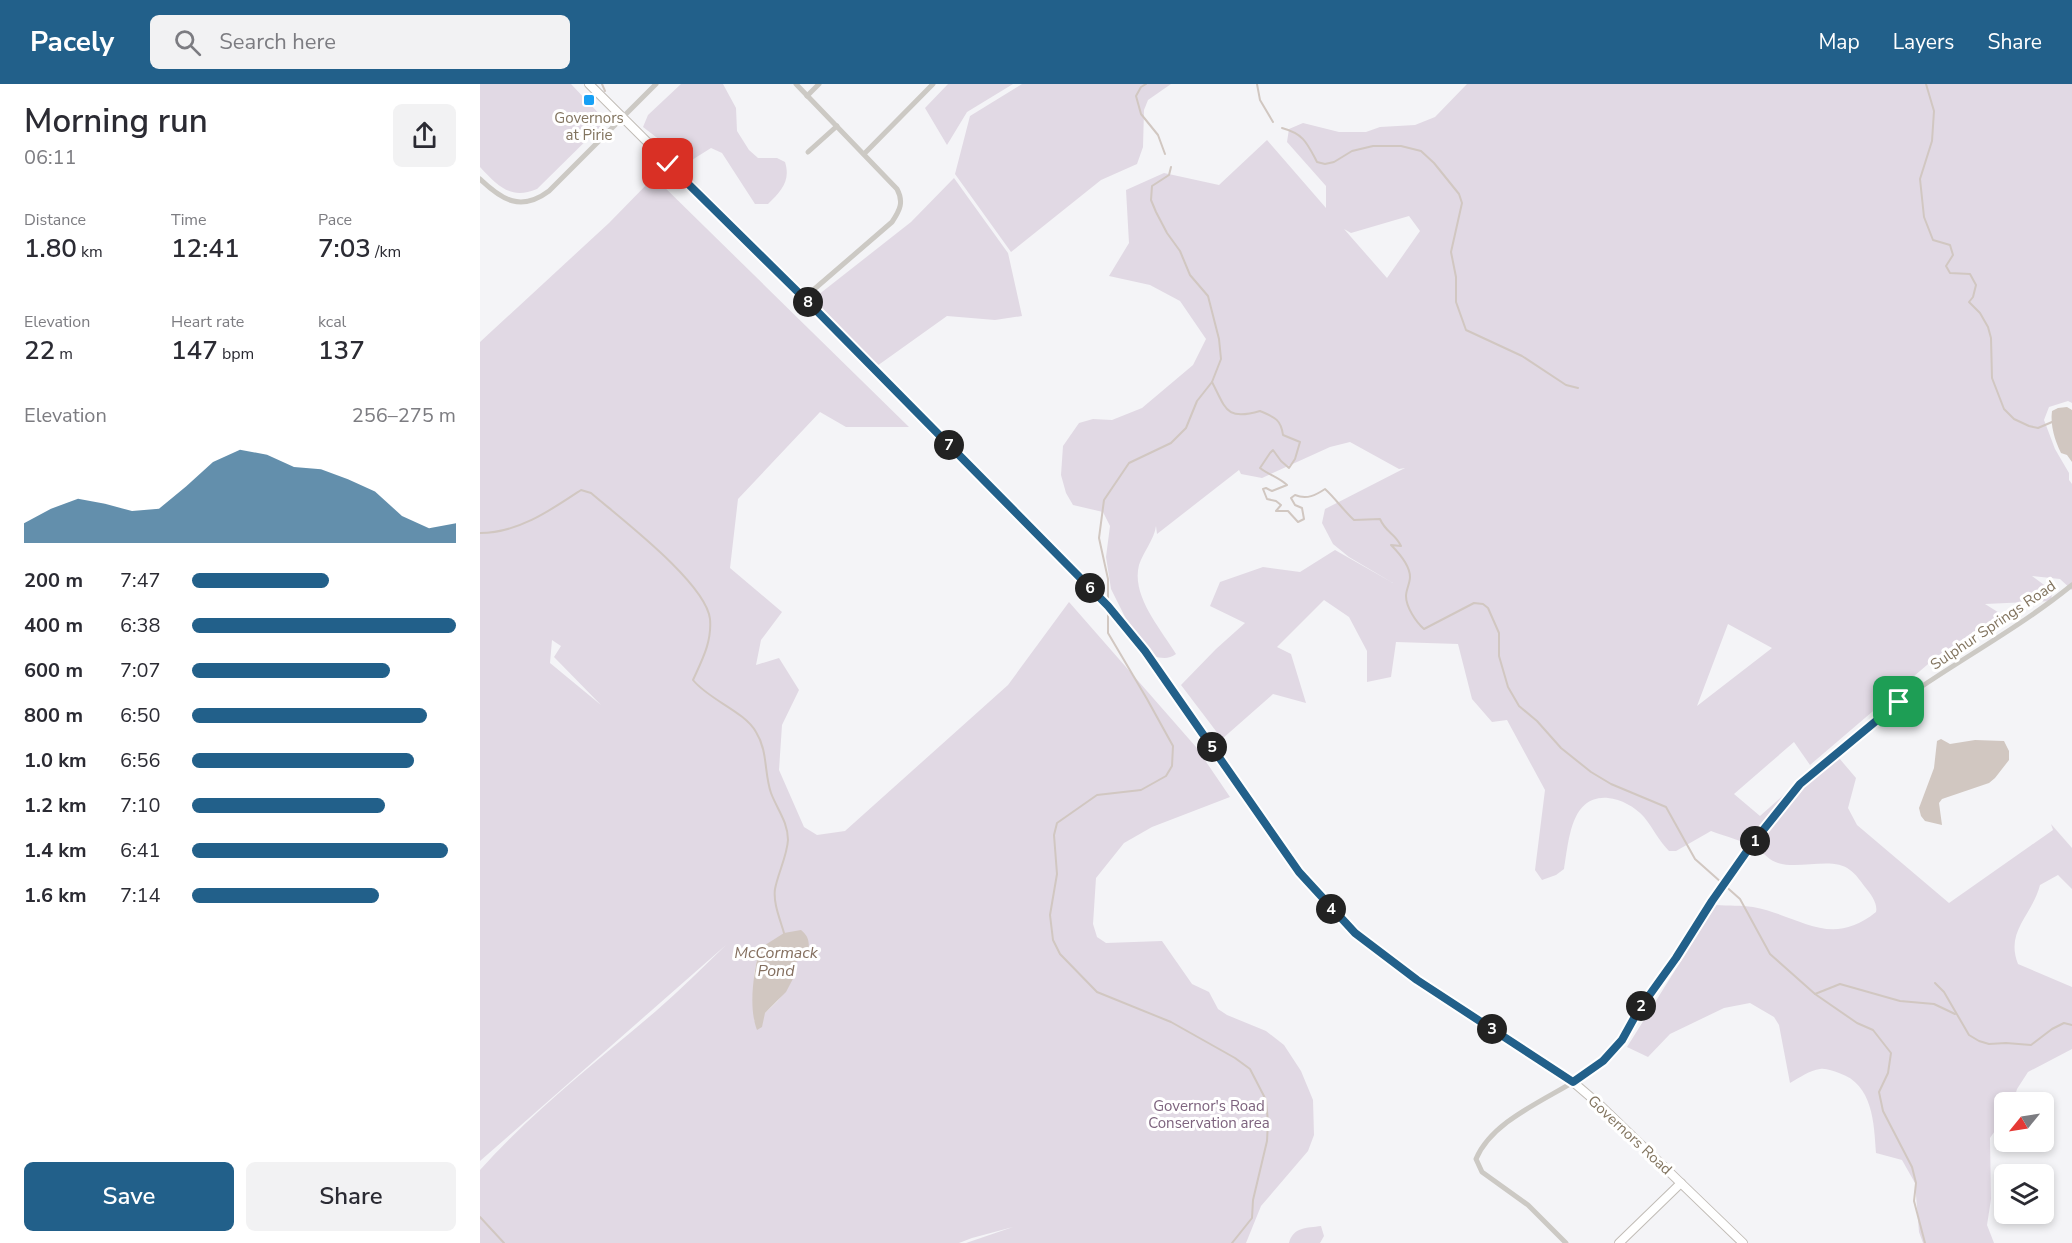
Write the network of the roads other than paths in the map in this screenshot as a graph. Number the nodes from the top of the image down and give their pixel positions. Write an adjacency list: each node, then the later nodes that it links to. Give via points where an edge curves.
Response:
1 (589, 84): 7 (main road, Governors Road)
2 (656, 84): 7 (street)
3 (796, 84): 6 (street)
4 (819, 84): 6 (street)
5 (933, 84): 10 (street)
6 (807, 96): 8 (street)
7 (622, 119): 11 (street, via 538,199 512,201 497,195); 12 (main road, Governors Road)
8 (837, 126): 9 (street); 10 (street)
9 (808, 152)
10 (864, 154): 12 (street, via 897,189 901,208 892,222)
11 (480, 179)
12 (804, 298): 14 (main road, Governors Road, via 1108,606 1163,676 1299,872 1355,933 1417,980)
13 (2072, 585): 14 (street, Sulphur Springs Road, via 1899,702 1800,784 1712,901 1622,1040 1603,1061)
14 (1573, 1082): 15 (main road, Governors Road); 16 (street, Sulphur Springs Road, via 1496,1133 1476,1159 1490,1178 1541,1217)
15 (1681, 1183): 17 (main road); 18 (main road, Governors Road)
16 (1566, 1243)
17 (1619, 1243)
18 (1743, 1243)

